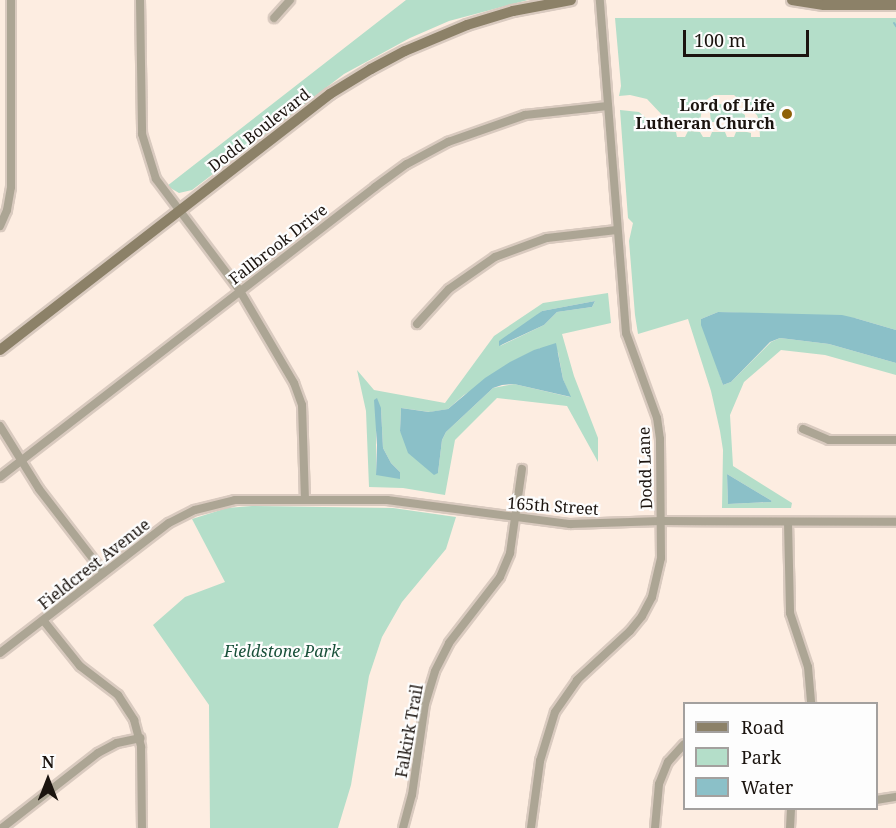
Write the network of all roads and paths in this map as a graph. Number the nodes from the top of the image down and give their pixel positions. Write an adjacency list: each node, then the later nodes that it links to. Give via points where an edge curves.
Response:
1 (11, 0): 11 (street, via 11,187)
2 (140, 0): 10 (street, via 142,134 156,178)
3 (290, 0): 8 (street)
4 (571, 0): 10 (street, Dodd Boulevard, via 467,25 387,59 330,94)
5 (600, 0): 9 (street, Dodd Lane)
6 (792, 0): 7 (street, via 824,5)
7 (896, 5)
8 (274, 18)
9 (608, 106): 12 (street, Dodd Lane); 13 (street, Fallbrook Drive, via 525,116 448,142 407,164)
10 (179, 211): 13 (street); 15 (street, Dodd Boulevard)
11 (0, 226)
12 (616, 230): 14 (street, via 547,238 495,257 449,289); 25 (street, Dodd Lane, via 626,333 660,439)
13 (240, 291): 19 (street, Fallbrook Drive); 22 (street, via 294,383 302,405)
14 (417, 324)
15 (0, 350)
16 (0, 426): 19 (street)
17 (803, 429): 18 (street, via 829,440)
18 (896, 440)
19 (21, 461): 21 (street, Fallbrook Drive); 28 (street)
20 (522, 469): 24 (street, Falkirk Trail)
21 (0, 477)
22 (305, 500): 23 (street, 165th Street, via 235,500); 24 (street, 165th Street, via 409,502)
23 (209, 505): 28 (street, Fieldcrest Avenue, via 169,523)
24 (516, 518): 25 (street, 165th Street, via 570,524); 39 (street, Falkirk Trail, via 510,553 500,577 449,643 435,671 425,704 412,795)
25 (661, 521): 26 (street, 165th Street); 40 (street, Dodd Lane, via 658,574 642,616 577,680 552,718 540,761)
26 (788, 522): 27 (street, 165th Street); 31 (street, via 790,613 808,667)
27 (896, 522)
28 (104, 573): 29 (street, Fieldcrest Avenue)
29 (43, 620): 30 (street, Fieldcrest Avenue); 32 (street, via 80,666 118,695)
30 (0, 653)
31 (811, 702)
32 (140, 738): 37 (street, via 117,743 98,753); 38 (street)
33 (683, 745): 41 (street, via 668,762 660,784)
34 (896, 796): 35 (street)
35 (878, 800)
36 (791, 810): 42 (street)
37 (2, 828)
38 (142, 828)
39 (403, 828)
40 (531, 828)
41 (655, 828)
42 (790, 828)

